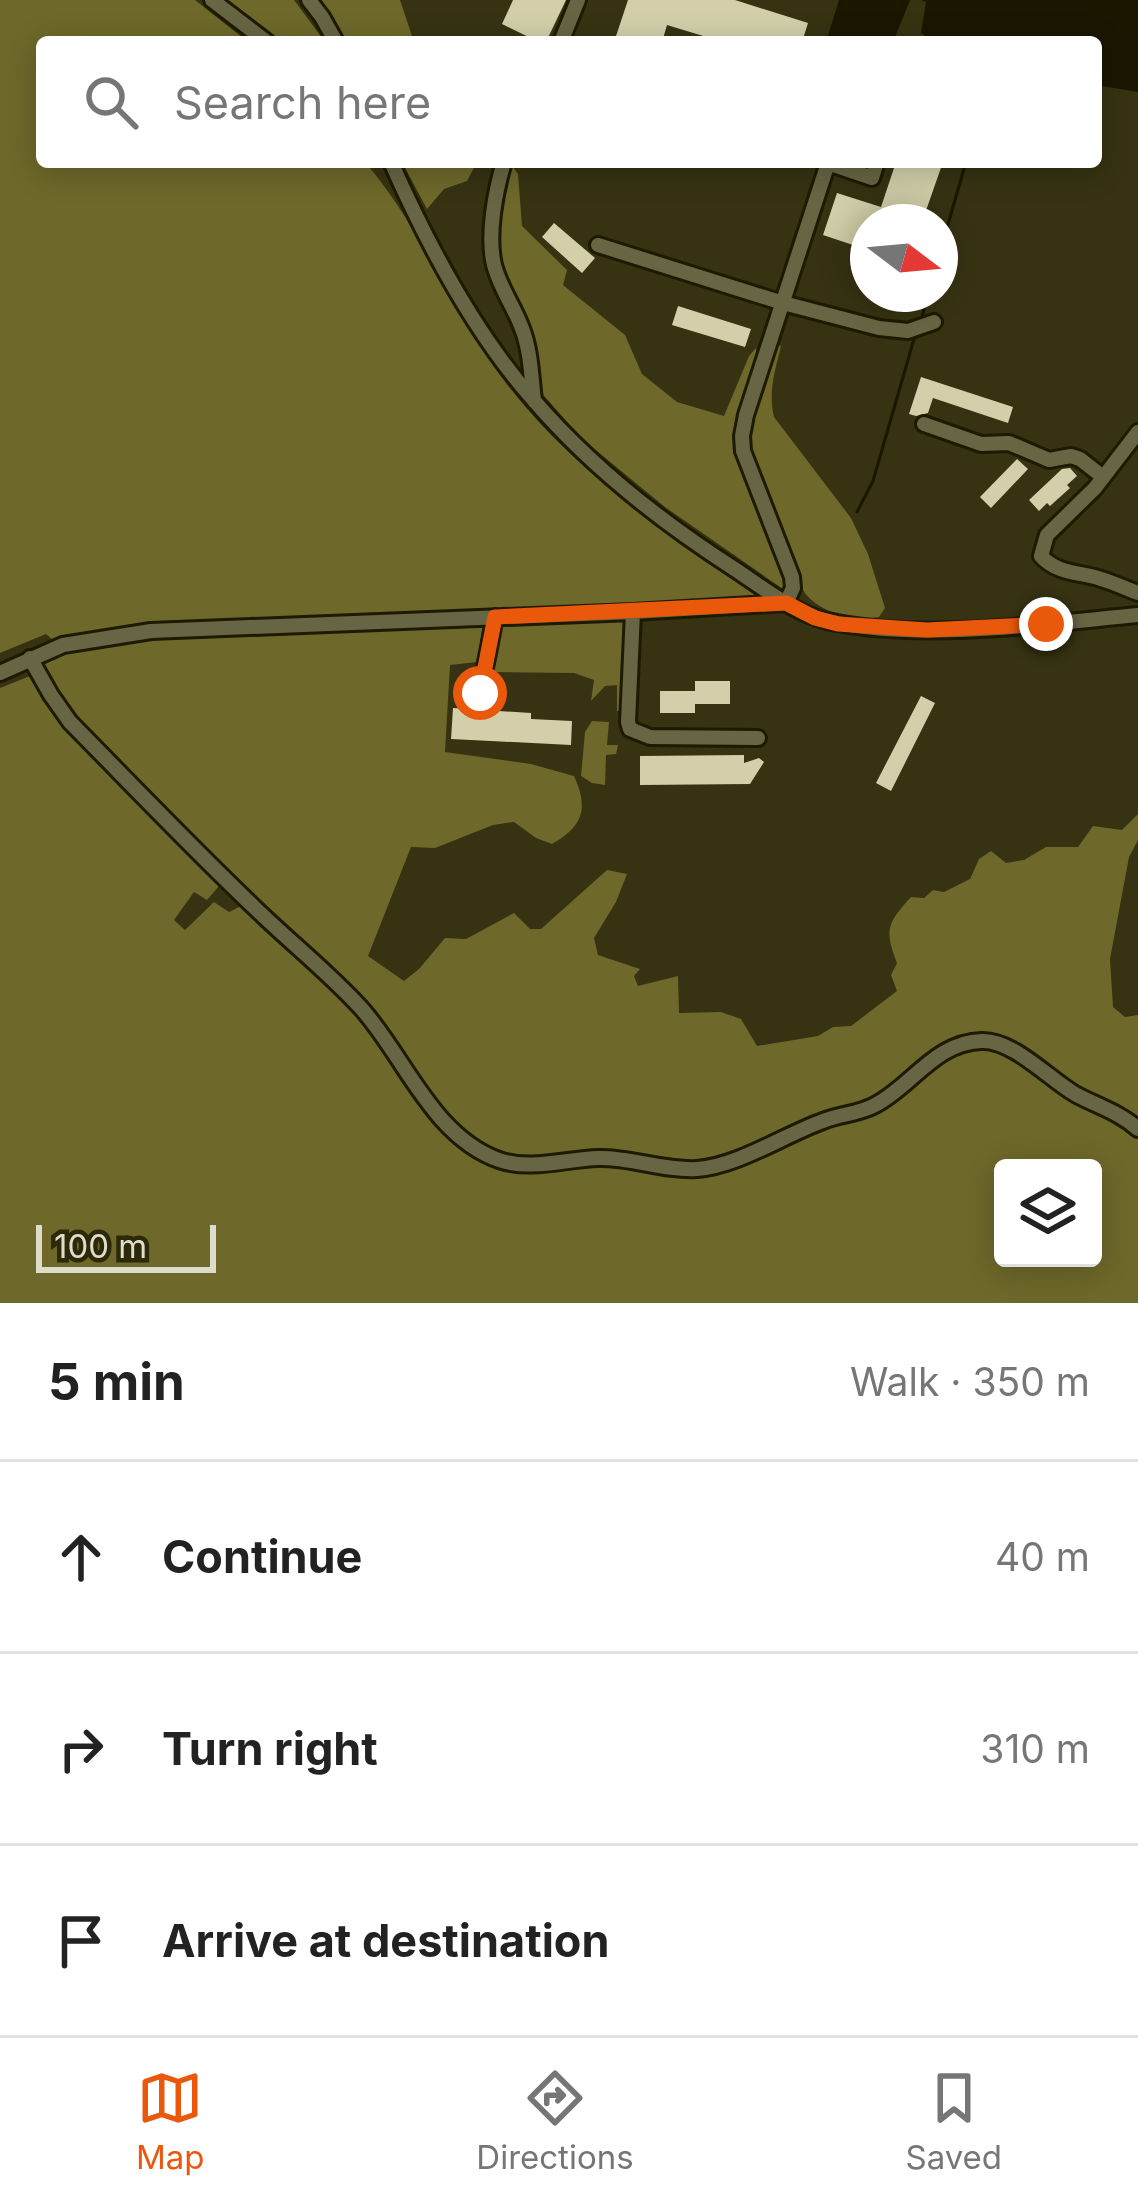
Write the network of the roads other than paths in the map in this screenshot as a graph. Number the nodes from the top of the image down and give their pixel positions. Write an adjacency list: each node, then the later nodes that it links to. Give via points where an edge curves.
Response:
1 (212, 0): 4 (street)
2 (308, 0): 5 (street)
3 (578, 0): 6 (street)
4 (259, 36)
5 (333, 36)
6 (563, 36)
7 (392, 168): 15 (street, via 436,256)
8 (503, 168): 15 (street, via 493,260 521,327)
9 (825, 168): 13 (street)
10 (842, 168): 11 (street, via 872,178)
11 (876, 168)
12 (598, 245): 13 (street)
13 (783, 303): 14 (street, via 879,328 908,331); 20 (street, via 742,436 787,558 793,588)
14 (934, 322)
15 (534, 401): 20 (street, via 638,498)
16 (924, 424): 18 (street, via 1049,460 1071,456)
17 (1138, 432): 18 (street)
18 (1103, 478): 19 (street, via 1047,535 1041,556 1060,570)
19 (1138, 593)
20 (786, 603): 21 (street); 22 (street, via 838,624 927,630)
21 (632, 612): 23 (street); 27 (street, via 631,729)
22 (1138, 615)
23 (495, 617): 24 (street, via 151,631); 26 (street)
24 (30, 658): 25 (street); 28 (street, via 70,722 363,1010 453,1131 504,1162 721,1164 863,1111 928,1062 976,1041 1014,1051)
25 (0, 673)
26 (480, 693)
27 (758, 738)
28 (1138, 1129)

